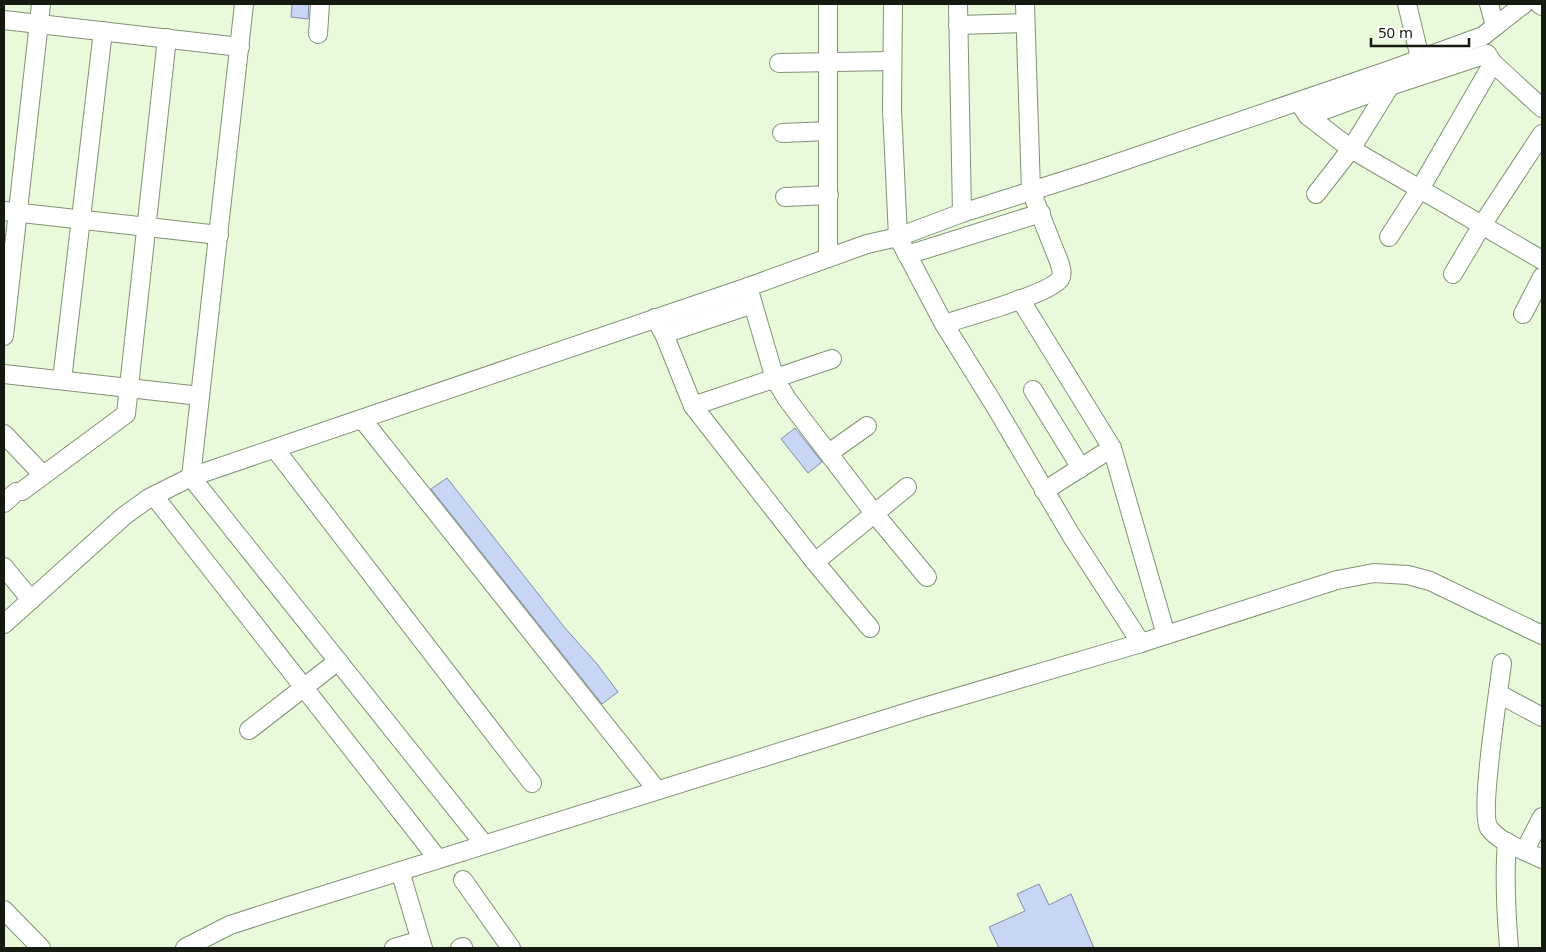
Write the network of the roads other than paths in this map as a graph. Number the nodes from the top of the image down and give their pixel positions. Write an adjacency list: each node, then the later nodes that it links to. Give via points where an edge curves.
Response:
1 (42, 4): 13 (street)
2 (244, 4): 19 (street)
3 (320, 4): 17 (street)
4 (828, 4): 24 (street)
5 (893, 4): 22 (street)
6 (958, 4): 14 (street)
7 (1025, 4): 12 (street)
8 (1407, 4): 20 (street)
9 (1489, 4): 16 (street)
10 (1524, 4): 16 (street)
11 (4, 20): 13 (street)
12 (1025, 23): 14 (street); 33 (street)
13 (39, 24): 15 (street); 37 (street)
14 (958, 25): 38 (street)
15 (103, 31): 18 (street); 40 (street)
16 (1489, 31): 20 (street); 21 (street)
17 (318, 34)
18 (167, 38): 19 (street); 42 (street)
19 (240, 47): 43 (street)
20 (1420, 58): 27 (street)
21 (1490, 59): 25 (street); 26 (street); 32 (street)
22 (892, 61): 24 (street); 44 (street)
23 (779, 63): 24 (street)
24 (829, 63): 28 (street)
25 (1390, 86): 27 (street); 31 (street)
26 (1542, 108)
27 (1304, 109): 31 (street); 33 (street)
28 (828, 130): 29 (street); 35 (street)
29 (782, 133)
30 (1542, 134): 41 (street)
31 (1351, 149): 32 (street); 34 (street)
32 (1420, 189): 41 (street); 45 (street)
33 (1031, 191): 38 (street); 39 (street)
34 (1316, 194)
35 (828, 195): 36 (street); 47 (street)
36 (784, 197)
37 (11, 212): 40 (street); 57 (street)
38 (962, 213): 44 (street)
39 (1041, 213): 46 (street); 52 (street, via 1062,273 1052,286)
40 (81, 220): 42 (street); 61 (street)
41 (1482, 225): 48 (street); 49 (street)
42 (147, 227): 43 (street); 62 (street)
43 (219, 235): 64 (street)
44 (898, 237): 46 (street); 47 (street)
45 (1389, 237)
46 (907, 255): 55 (street)
47 (828, 258): 51 (street)
48 (1542, 260)
49 (1453, 274)
50 (1542, 277): 53 (street)
51 (751, 296): 54 (street); 56 (street); 60 (street)
52 (1020, 299): 55 (street); 69 (street)
53 (1523, 314)
54 (655, 318): 56 (street); 66 (street)
55 (944, 324): 76 (street)
56 (664, 334): 65 (street)
57 (4, 336)
58 (832, 359): 60 (street)
59 (4, 374): 61 (street)
60 (775, 379): 65 (street); 71 (street)
61 (62, 380): 62 (street)
62 (129, 388): 64 (street); 73 (street, via 126,414)
63 (1032, 390): 72 (street)
64 (200, 396): 74 (street)
65 (693, 406): 80 (street)
66 (362, 418): 70 (street); 96 (street)
67 (867, 426): 71 (street)
68 (4, 434): 73 (street)
69 (1112, 448): 72 (street); 86 (street)
70 (275, 449): 74 (street); 95 (street)
71 (829, 453): 79 (street)
72 (1081, 468): 76 (street)
73 (43, 475): 77 (street)
74 (191, 477): 78 (street); 89 (street)
75 (907, 487): 79 (street)
76 (1044, 491): 88 (street)
77 (14, 495)
78 (154, 496): 83 (street, via 124,516); 91 (street)
79 (874, 513): 80 (street); 82 (street)
80 (815, 562): 85 (street)
81 (4, 567): 83 (street)
82 (927, 577)
83 (31, 600): 84 (street)
84 (4, 624)
85 (870, 628)
86 (1166, 635): 87 (street, via 1337,580 1374,574 1408,575 1430,581); 88 (street)
87 (1542, 636)
88 (1140, 643): 96 (street)
89 (338, 662): 91 (street); 99 (street)
90 (1502, 663): 92 (street)
91 (304, 688): 94 (street); 101 (street)
92 (1499, 694): 93 (street); 98 (street, via 1486,793 1486,817 1488,826)
93 (1542, 717)
94 (249, 730)
95 (532, 783)
96 (657, 790): 99 (street)
97 (1542, 817): 100 (street)
98 (1507, 842): 100 (street); 111 (street, via 1505,894)
99 (484, 844): 101 (street)
100 (1525, 850): 102 (street)
101 (438, 859): 103 (street)
102 (1542, 859)
103 (400, 871): 106 (street); 108 (street, via 230,925)
104 (463, 880): 110 (street)
105 (4, 910): 107 (street)
106 (422, 944): 109 (street)
107 (41, 948)
108 (186, 948)
109 (394, 948)
110 (511, 948)
111 (1510, 948)

